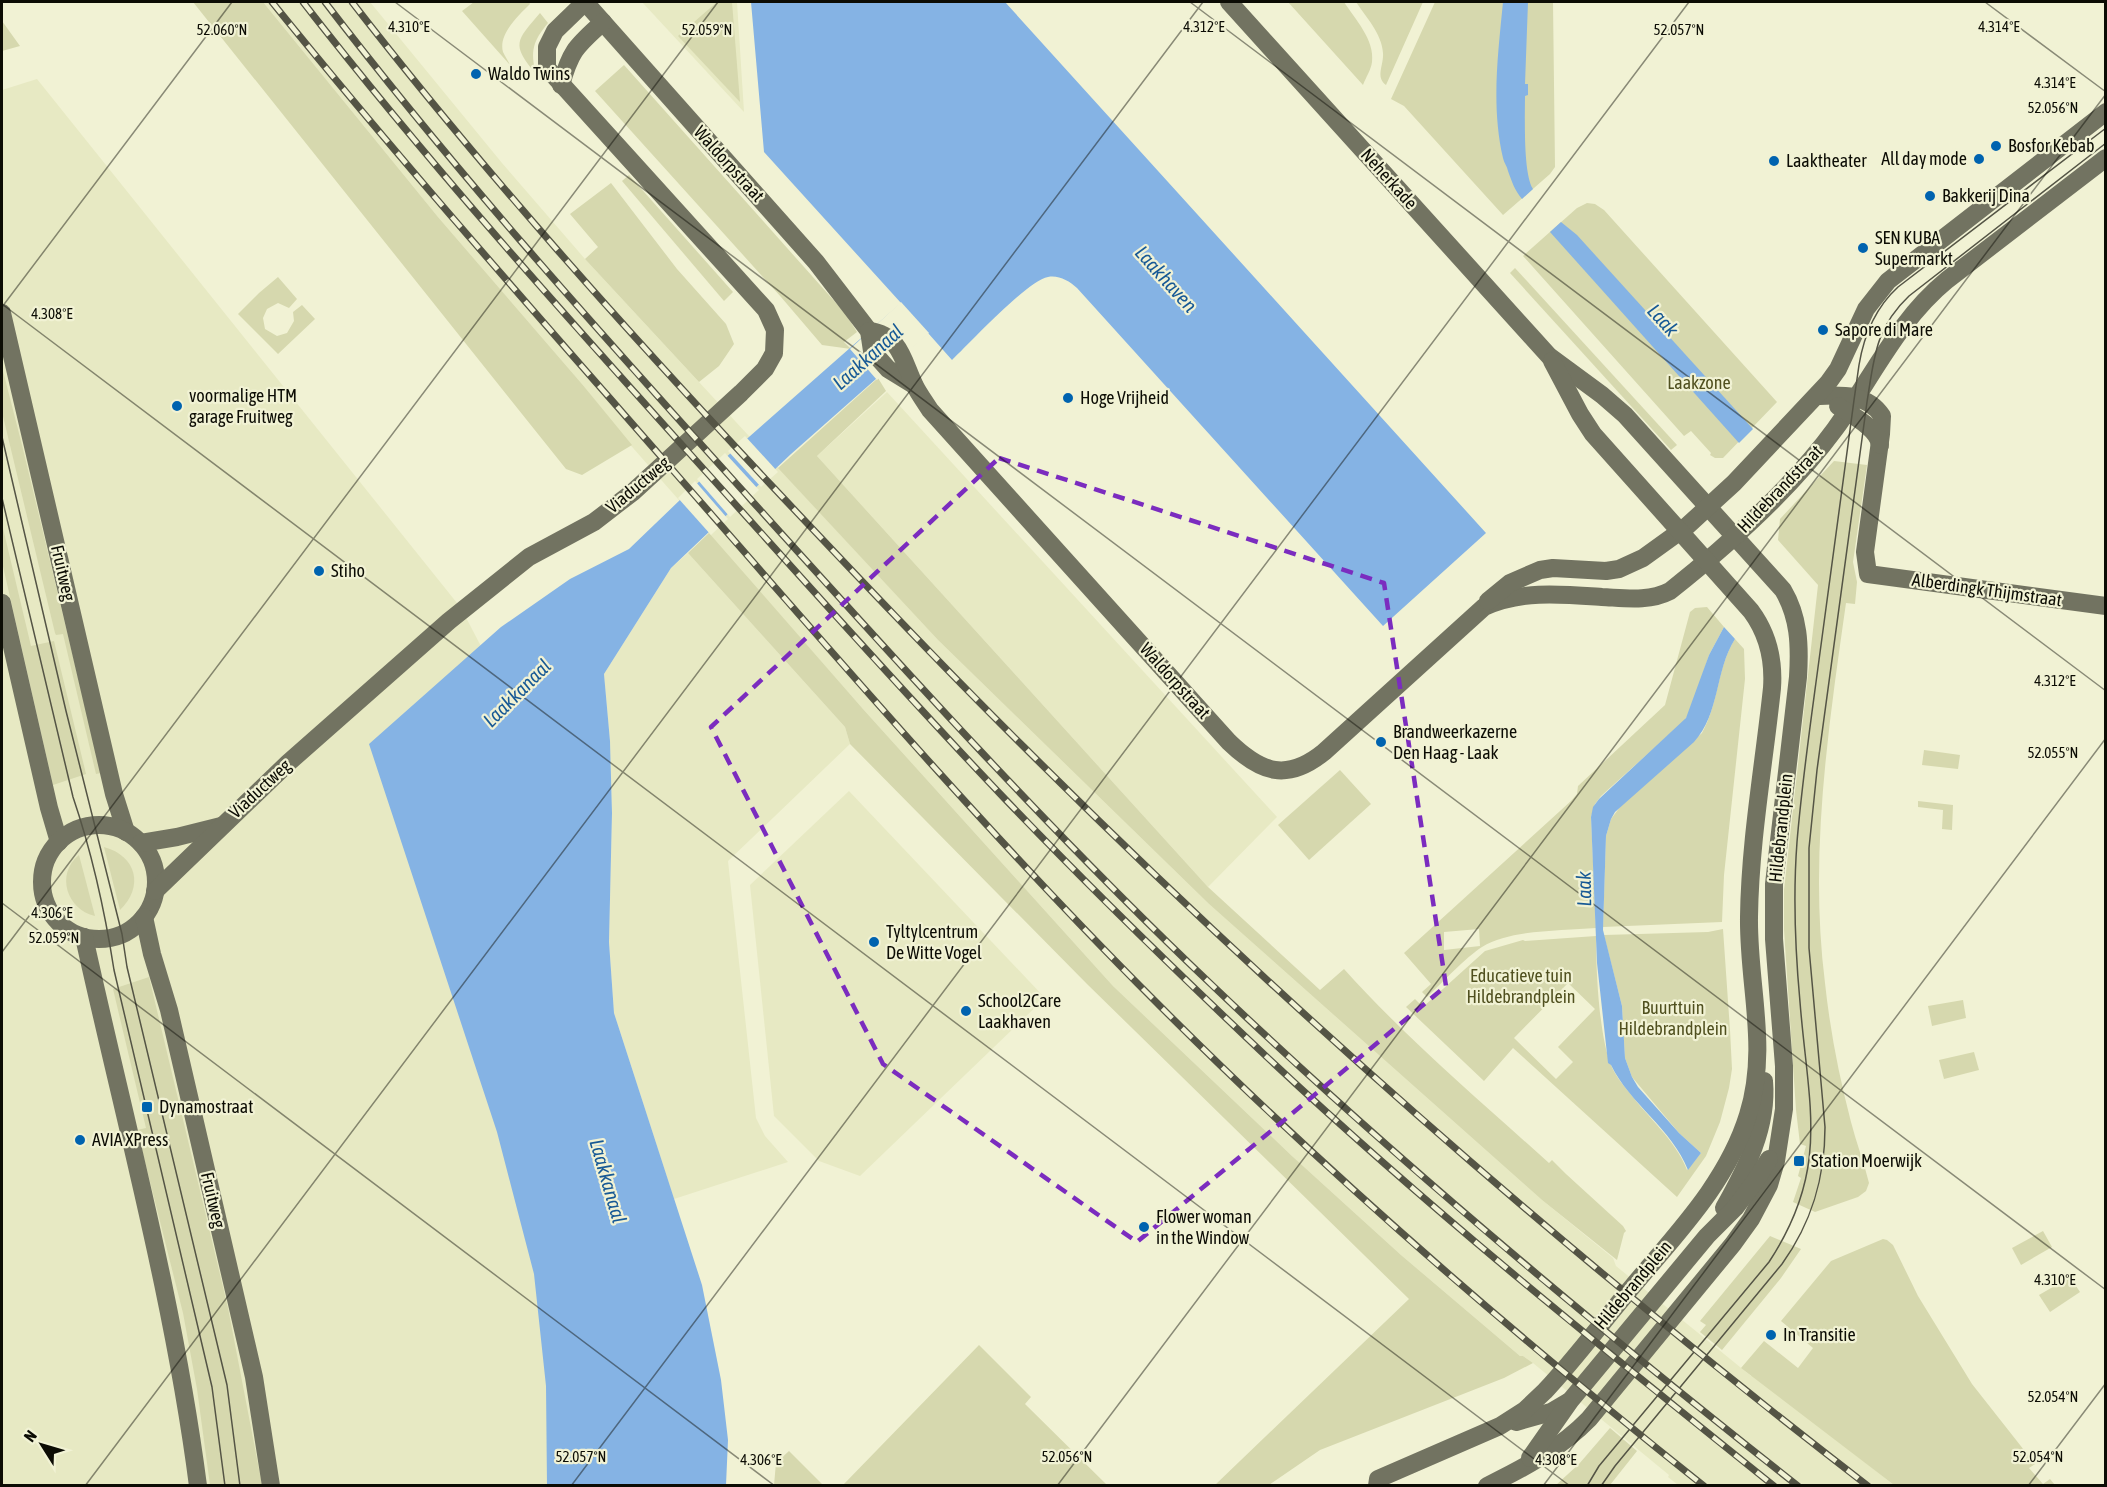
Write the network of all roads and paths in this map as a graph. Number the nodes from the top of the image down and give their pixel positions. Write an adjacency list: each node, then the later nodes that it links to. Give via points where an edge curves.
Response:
1 (585, 2): 3 (street, Waldorpstraat); 4 (street, Viaductweg, via 555,31 547,47 547,68)
2 (1229, 2): 9 (street, Neherkade)
3 (603, 22): 4 (street, via 574,49); 8 (street, Waldorpstraat, via 816,262)
4 (561, 85): 20 (street, Viaductweg, via 766,310 775,330 774,353 749,385 633,492 594,522 528,557 491,586)
5 (2106, 112): 11 (street, Hildebrandstraat, via 1888,281 1866,309 1838,369)
6 (2101, 162): 12 (street, Hildebrandstraat, via 1923,301 1901,327)
7 (2, 313): 21 (street, Fruitweg, via 112,788)
8 (869, 331): 10 (street, Waldorpstraat, via 872,351 888,369); 10 (street, Waldorpstraat, via 881,333 893,343 903,356)
9 (1549, 356): 13 (street, Neherkade, via 1614,405); 14 (street, Neherkade, via 1588,428)
10 (914, 385): 19 (street, Waldorpstraat, via 930,410 1229,742 1267,769 1288,771 1318,758)
11 (1817, 396): 12 (street); 13 (street, Hildebrandstraat)
12 (1851, 405): 15 (street, Hildebrandstraat, via 1814,455); 18 (street, Alberdingk Thijmstraat, via 1870,404 1881,414 1865,552 1868,574)
13 (1709, 507): 14 (street, Waldorpstraat); 15 (street, Neherkade)
14 (1680, 531): 16 (street, Hildebrandplein); 19 (street, Waldorpstraat, via 1643,558 1619,569 1553,568 1526,574 1496,592)
15 (1735, 536): 16 (street, Hildebrandstraat); 27 (street, Hildebrandplein, via 1783,590 1793,610 1798,635 1796,691 1774,884 1785,1086)
16 (1707, 561): 19 (street, Waldorpstraat, via 1670,591 1657,596 1530,595 1497,601); 26 (street, Hildebrandplein, via 1758,621 1767,639 1773,668 1749,907)
17 (2, 603): 22 (street)
18 (2106, 606)
19 (1474, 615)
20 (221, 826): 21 (street, Viaductweg, via 177,837); 23 (street, Viaductweg)
21 (133, 837): 22 (street, via 106,825 96,825 75,830); 23 (street, via 153,865)
22 (59, 842): 25 (street, via 46,861 43,892 56,920)
23 (155, 891): 24 (street)
24 (144, 917): 25 (street, via 116,936); 34 (street, Fruitweg, via 251,1365)
25 (84, 937): 33 (street, via 171,1316)
26 (1758, 1056): 28 (street, Hildebrandplein, via 1765,1089 1760,1127 1749,1161); 30 (street, Hildebrandplein, via 1747,1117 1715,1184 1553,1383 1531,1405)
27 (1778, 1141): 28 (street, Hildebrandplein, via 1749,1191); 31 (street, Hildebrandplein, via 1765,1194 1733,1244 1589,1419 1556,1448)
28 (1707, 1236): 29 (street, Hildebrandplein)
29 (1570, 1401): 30 (street, Hildebrandplein, via 1551,1412); 31 (street, Hildebrandplein)
30 (1500, 1426): 32 (street, Hildebrandplein)
31 (1523, 1466): 35 (street, Hildebrandplein)
32 (1377, 1482)
33 (198, 1485)
34 (271, 1485)
35 (1487, 1485)

